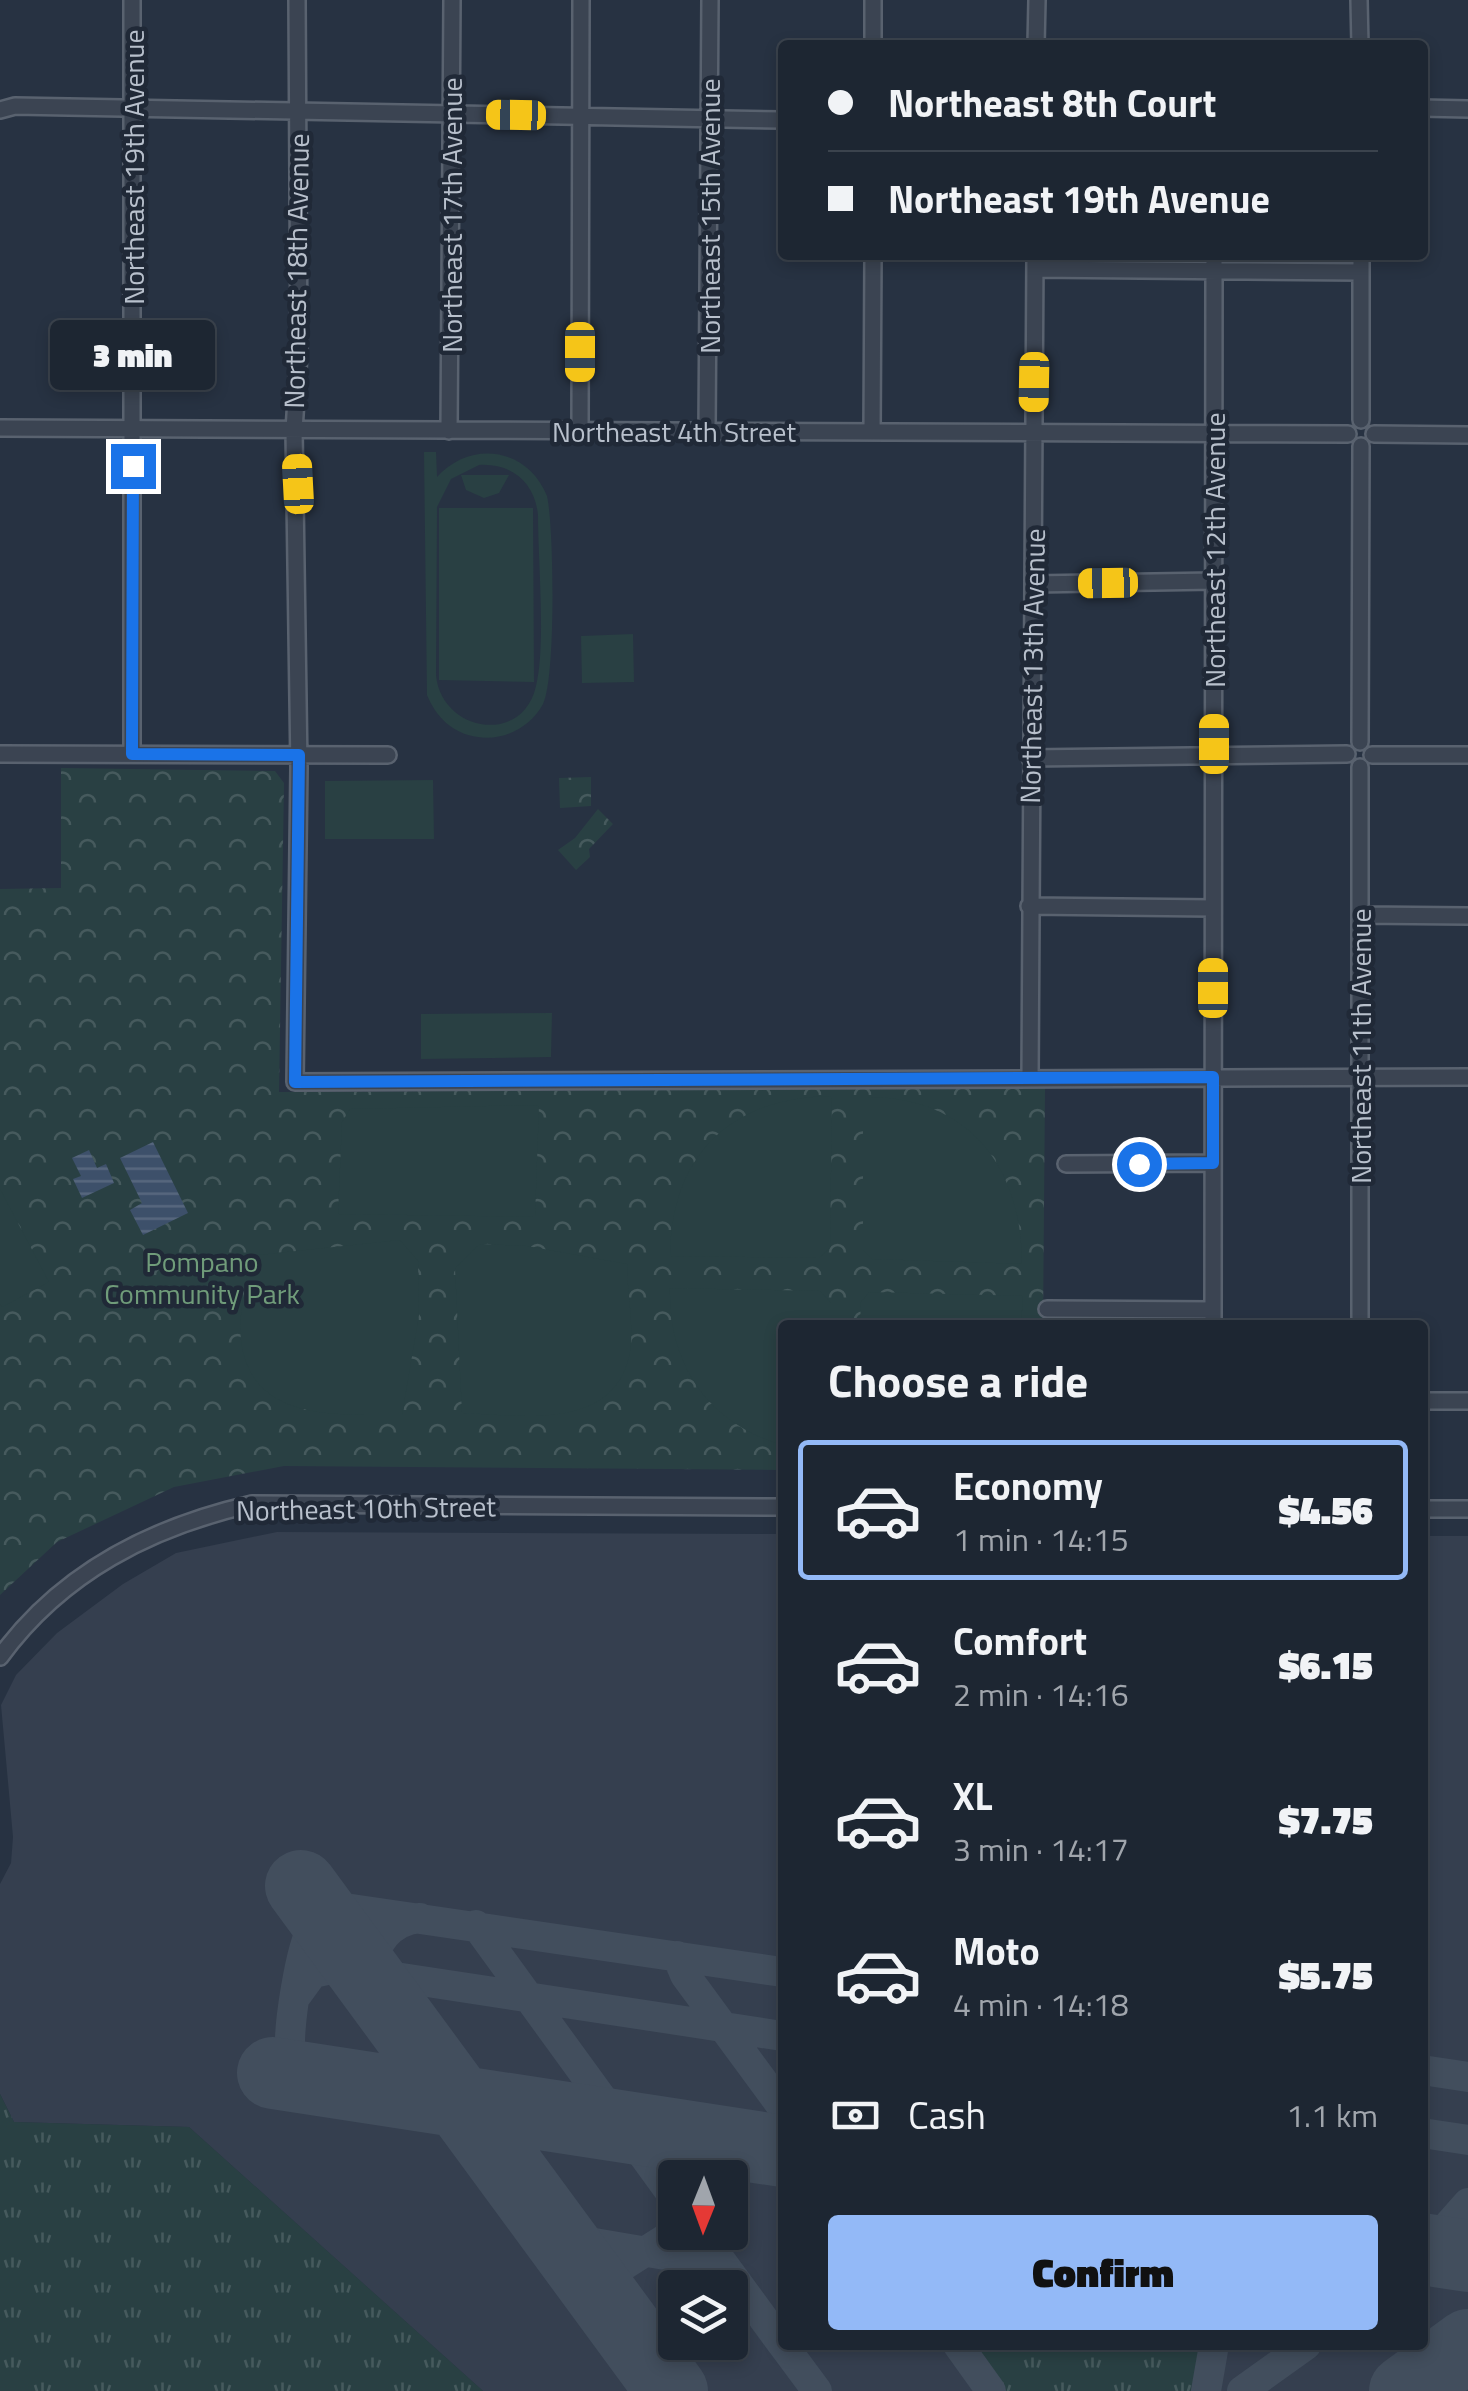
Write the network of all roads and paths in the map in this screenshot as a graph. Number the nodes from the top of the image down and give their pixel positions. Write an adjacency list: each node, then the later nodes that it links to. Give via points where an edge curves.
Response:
1 (132, 0): 13 (street, Northeast 19th Avenue)
2 (297, 0): 14 (street, Northeast 18th Avenue)
3 (452, 0): 17 (street, Northeast 17th Avenue)
4 (581, 0): 18 (street)
5 (710, 0): 19 (street, Northeast 15th Avenue)
6 (873, 0): 9 (street)
7 (1036, 0): 10 (street)
8 (1362, 4): 11 (street)
9 (873, 40)
10 (1036, 40)
11 (1360, 40)
12 (5, 106): 13 (street)
13 (134, 106): 14 (street); 28 (street, Northeast 19th Avenue)
14 (298, 108): 17 (street); 29 (street, Northeast 18th Avenue)
15 (1428, 108): 16 (street)
16 (1468, 109)
17 (452, 114): 18 (street); 30 (street, Northeast 17th Avenue)
18 (581, 116): 19 (street); 31 (street)
19 (709, 119): 20 (street); 32 (street, Northeast 15th Avenue)
20 (778, 120)
21 (873, 260): 33 (street)
22 (1361, 260): 25 (street)
23 (1035, 262): 24 (street); 34 (street, Northeast 13th Avenue)
24 (1214, 262): 25 (street); 35 (street, Northeast 12th Avenue)
25 (1361, 272): 26 (street)
26 (1361, 420): 36 (street); 37 (street)
27 (0, 428): 28 (street, Northeast 4th Street)
28 (133, 429): 29 (street, Northeast 4th Street); 43 (street, Northeast 19th Avenue)
29 (294, 430): 30 (street, Northeast 4th Street); 45 (street, Northeast 18th Avenue)
30 (450, 430): 31 (street, Northeast 4th Street)
31 (580, 431): 32 (street, Northeast 4th Street)
32 (708, 432): 33 (street, Northeast 4th Street)
33 (872, 432): 34 (street, Northeast 4th Street)
34 (1034, 432): 35 (street, Northeast 4th Street); 41 (street, Northeast 13th Avenue)
35 (1214, 433): 36 (street, Northeast 4th Street); 40 (street, Northeast 12th Avenue)
36 (1348, 434): 39 (street)
37 (1374, 434): 38 (street); 39 (street)
38 (1468, 435)
39 (1361, 446): 44 (street, Northeast 11th Avenue)
40 (1214, 582): 41 (street); 48 (street, Northeast 12th Avenue)
41 (1034, 584): 49 (street, Northeast 13th Avenue)
42 (0, 754): 43 (street)
43 (132, 754): 45 (street)
44 (1364, 754): 47 (street); 48 (street, via 1352,764 1348,754); 52 (street, Northeast 11th Avenue)
45 (299, 755): 46 (street); 57 (street, Northeast 18th Avenue, via 295,1082)
46 (388, 755)
47 (1468, 755)
48 (1214, 756): 49 (street); 51 (street, Northeast 12th Avenue)
49 (1030, 758): 50 (street, Northeast 13th Avenue)
50 (1029, 906): 51 (street); 57 (street, Northeast 13th Avenue)
51 (1213, 908): 54 (street, Northeast 12th Avenue)
52 (1360, 915): 53 (street); 55 (street, Northeast 11th Avenue)
53 (1468, 916)
54 (1213, 1077): 55 (street); 57 (street); 58 (street, Northeast 12th Avenue)
55 (1360, 1077): 56 (street); 62 (street, Northeast 11th Avenue)
56 (1468, 1077)
57 (1030, 1078)
58 (1213, 1163): 59 (street); 61 (street, Northeast 12th Avenue)
59 (1066, 1164)
60 (1047, 1310): 61 (street)
61 (1213, 1318)
62 (1360, 1320)
63 (1428, 1401): 64 (street)
64 (1468, 1401)
65 (778, 1507): 68 (street, Northeast 10th Street, via 252,1504 198,1516 131,1544 74,1580 26,1622)
66 (1428, 1509): 67 (street)
67 (1468, 1509)
68 (0, 1657)

